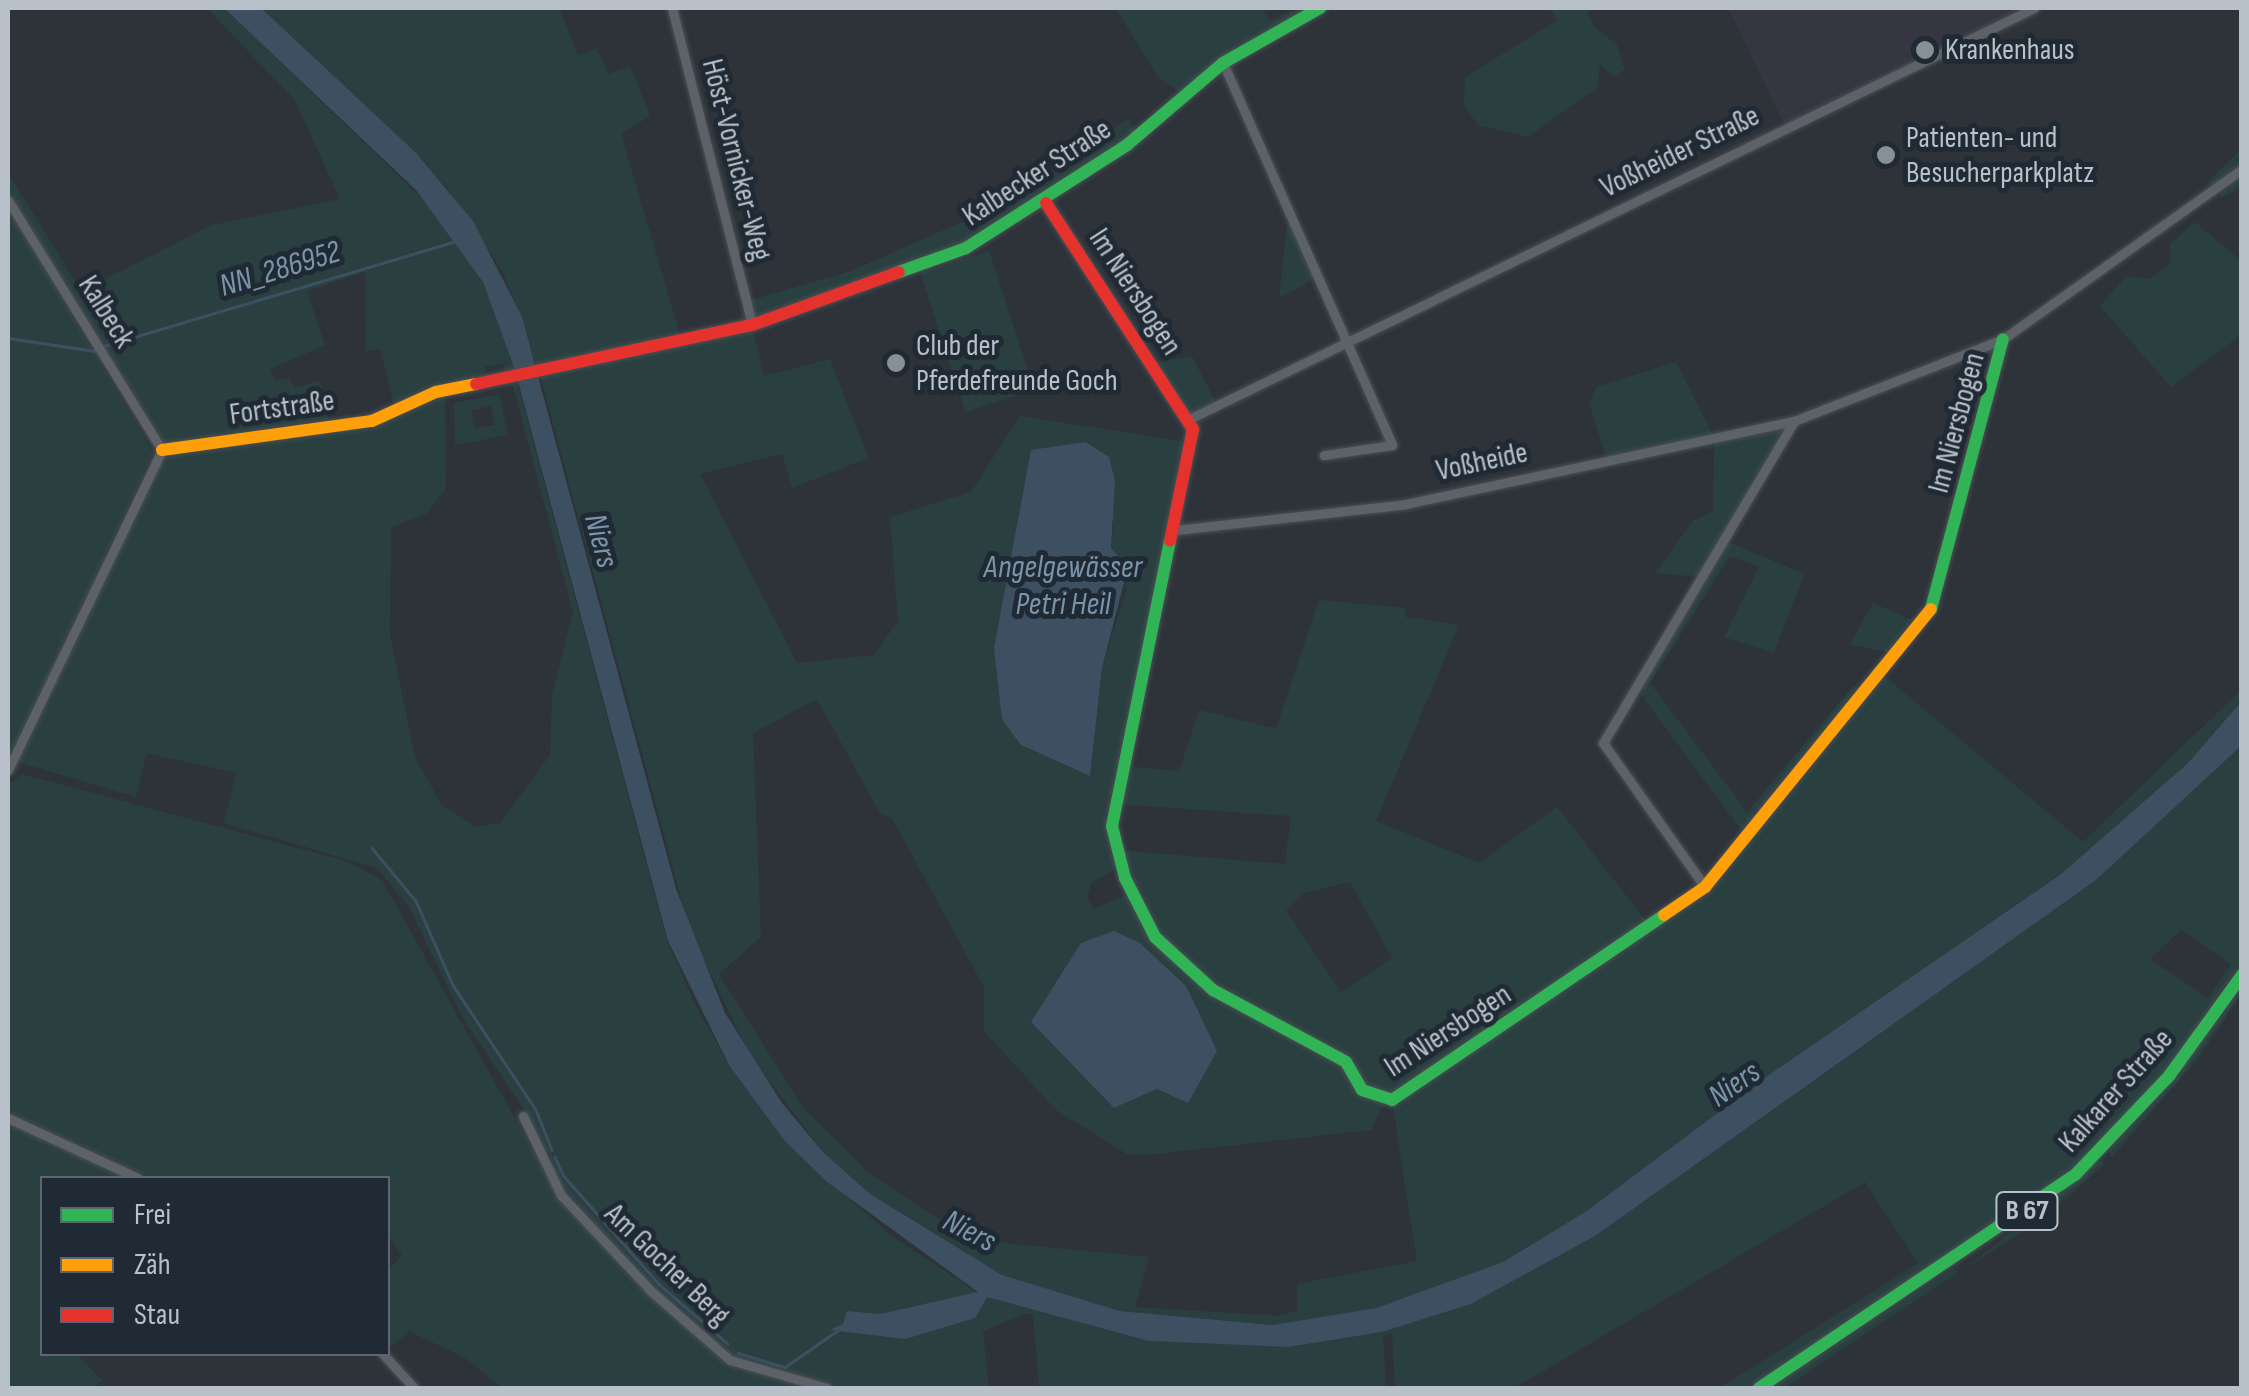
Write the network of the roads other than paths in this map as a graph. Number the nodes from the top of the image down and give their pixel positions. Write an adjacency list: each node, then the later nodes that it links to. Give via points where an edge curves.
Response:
1 (672, 8): 8 (street, Höst-Vornicker-Weg)
2 (1320, 8): 4 (street, Kalbecker Straße)
3 (2034, 8): 9 (street, Voßheider Straße)
4 (1223, 63): 7 (street, Kalbecker Straße, via 1127,146); 9 (street)
5 (2242, 169): 10 (street, Voßheide)
6 (8, 200): 13 (street, Kalbeck)
7 (1046, 203): 8 (street, Kalbecker Straße, via 966,248); 11 (street, Im Niersbogen)
8 (752, 325): 13 (street, Fortstraße, via 436,392 372,421)
9 (1348, 338): 11 (street, Voßheider Straße); 14 (street, via 1392,444)
10 (2004, 339): 12 (street, Voßheide); 17 (street, Im Niersbogen, via 1938,600)
11 (1187, 420): 15 (street, Im Niersbogen, via 1192,429)
12 (1794, 421): 15 (street, Voßheide, via 1406,504); 17 (street, via 1605,734 1606,752)
13 (162, 450): 16 (street)
14 (1324, 455)
15 (1176, 530): 17 (street, Im Niersbogen, via 1113,836 1125,878 1155,937 1212,990 1346,1062 1362,1090 1392,1100)
16 (8, 770)
17 (1705, 887)
18 (2242, 974): 25 (street, Kalkarer Straße / B 67, via 2169,1076 2074,1175)
19 (523, 1116): 24 (street, Am Gocher Berg, via 561,1196 651,1290 730,1360)
20 (8, 1118): 21 (street)
21 (134, 1176)
22 (385, 1356): 23 (street)
23 (414, 1388)
24 (827, 1388)
25 (1759, 1388)

